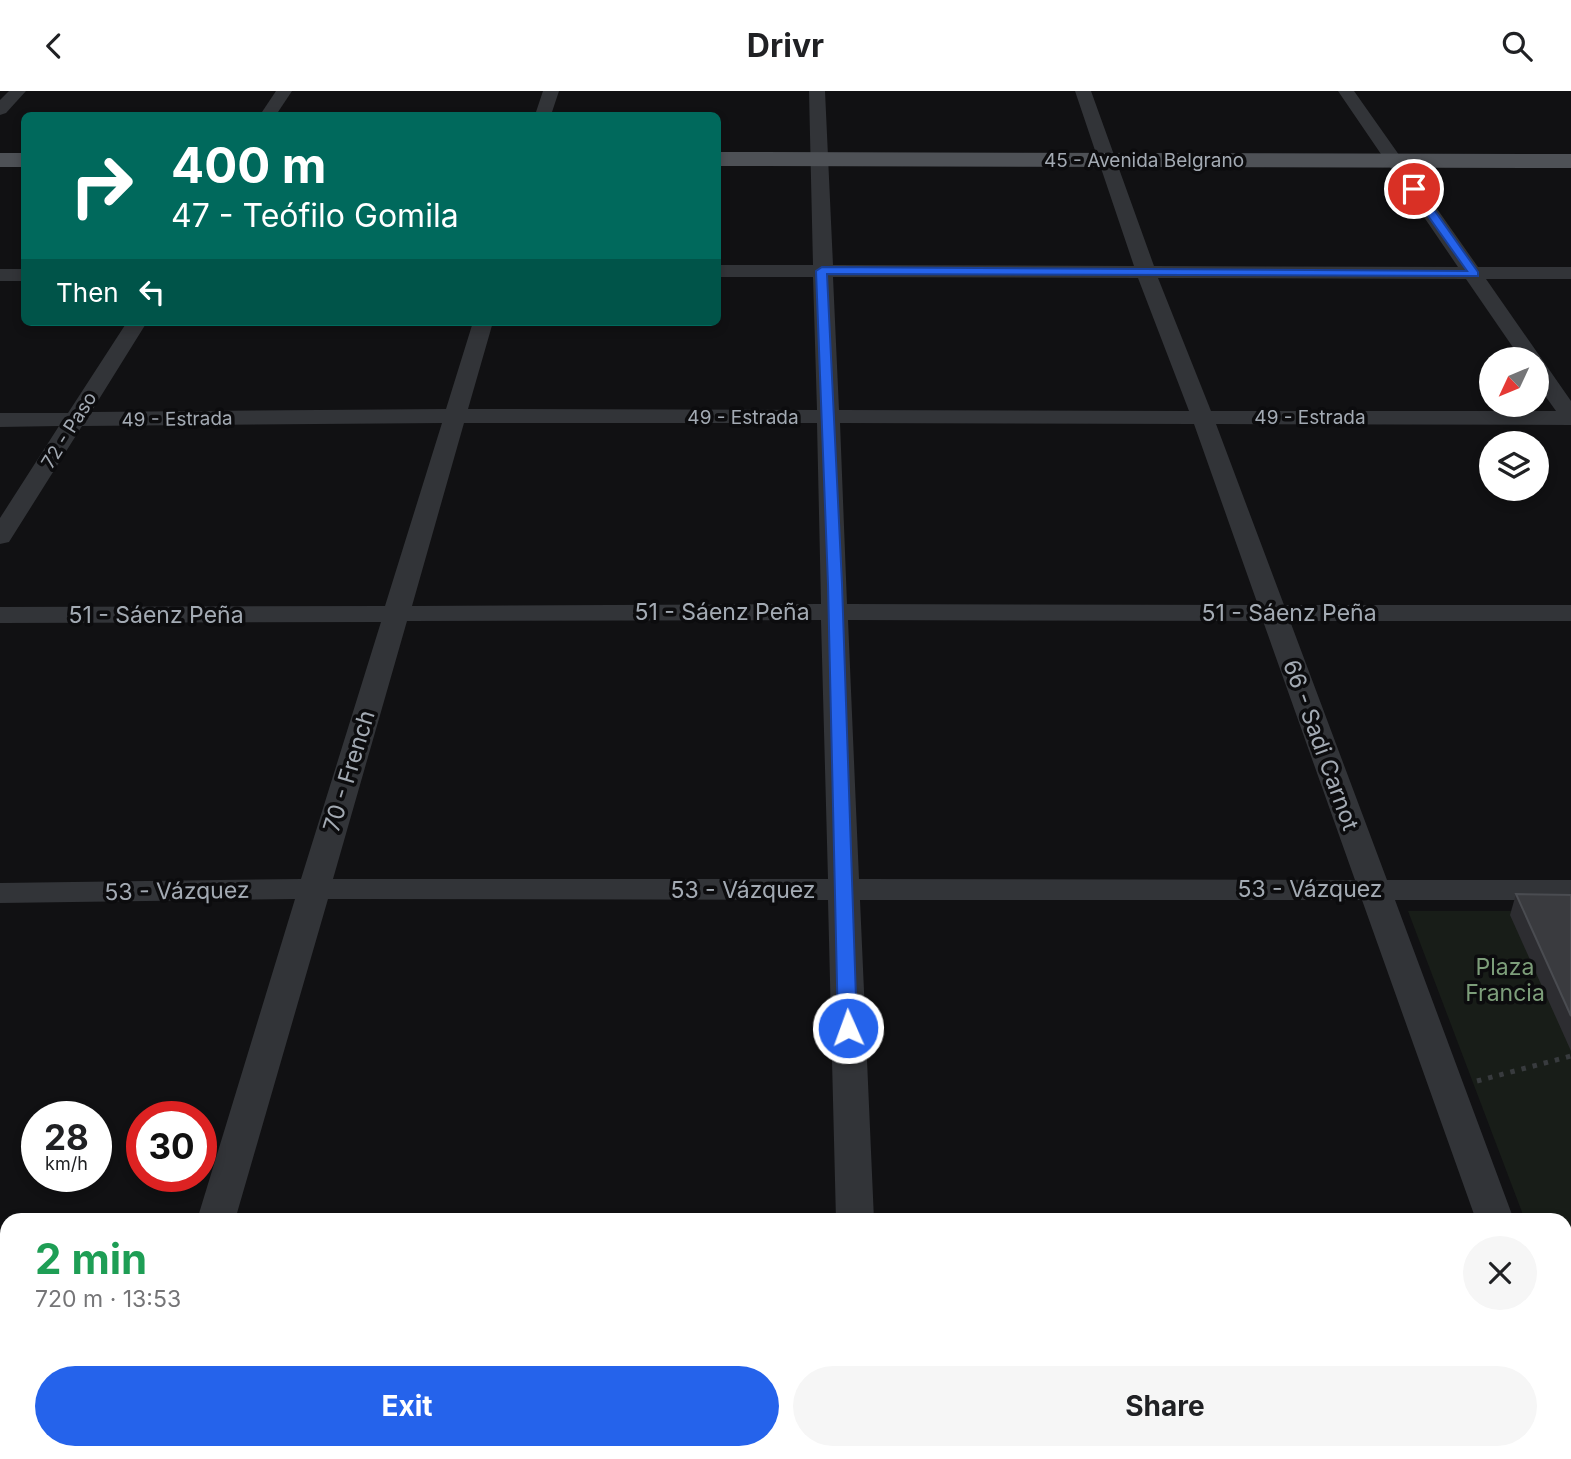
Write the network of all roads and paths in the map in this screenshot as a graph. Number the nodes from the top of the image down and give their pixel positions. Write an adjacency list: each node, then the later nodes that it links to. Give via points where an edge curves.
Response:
1 (18, 91): 7 (street)
2 (284, 91): 8 (street)
3 (551, 91): 9 (street)
4 (817, 91): 14 (street)
5 (1083, 91): 15 (street, 66 - Sadi Carnot)
6 (1346, 91): 16 (street)
7 (0, 110)
8 (270, 112)
9 (544, 112)
10 (721, 151): 14 (main road, 45 - Avenida Belgrano)
11 (0, 152): 12 (main road)
12 (21, 152)
13 (1571, 153): 16 (main road, 45 - Avenida Belgrano)
14 (819, 155): 15 (main road, 45 - Avenida Belgrano); 17 (main road, 45 - Avenida Belgrano); 22 (street)
15 (1107, 155): 16 (main road, 45 - Avenida Belgrano); 23 (street, 66 - Sadi Carnot)
16 (1391, 156): 20 (main road, 45 - Avenida Belgrano); 24 (street)
17 (721, 159)
18 (0, 160): 19 (main road)
19 (21, 160)
20 (1571, 161)
21 (721, 271): 22 (street)
22 (822, 271): 23 (street); 34 (street)
23 (1146, 273): 24 (street); 33 (street, 66 - Sadi Carnot)
24 (1475, 274): 25 (street); 30 (street)
25 (1571, 274)
26 (0, 275): 27 (street)
27 (21, 275)
28 (134, 326): 37 (street, 72 - Paso)
29 (482, 326): 32 (street, 70 - French)
30 (1524, 347)
31 (1549, 385): 35 (street)
32 (454, 416): 34 (street, 49 - Estrada); 37 (street, 49 - Estrada); 42 (street, 70 - French)
33 (1202, 416): 34 (street, 49 - Estrada); 35 (street, 49 - Estrada); 40 (street, 66 - Sadi Carnot)
34 (829, 418): 39 (street)
35 (1571, 418)
36 (0, 420): 37 (street, 49 - Estrada)
37 (75, 421): 38 (street, 72 - Paso)
38 (0, 537)
39 (836, 611): 40 (street, 51 - Sáenz Peña); 42 (street, 51 - Sáenz Peña); 46 (street)
40 (1272, 613): 41 (street, 51 - Sáenz Peña); 45 (street, 66 - Sadi Carnot)
41 (1571, 613)
42 (395, 614): 43 (street, 51 - Sáenz Peña); 44 (street, 70 - French)
43 (0, 615)
44 (313, 889): 46 (street, 53 - Vázquez); 48 (street, 53 - Vázquez); 51 (street, 70 - French)
45 (1374, 889): 46 (street, 53 - Vázquez); 47 (street, 53 - Vázquez); 50 (street, 66 - Sadi Carnot)
46 (842, 890): 52 (street)
47 (1571, 890)
48 (0, 893)
49 (1571, 1056): 50 (path)
50 (1447, 1089): 53 (street, 66 - Sadi Carnot)
51 (218, 1213)
52 (855, 1213)
53 (1492, 1213)

